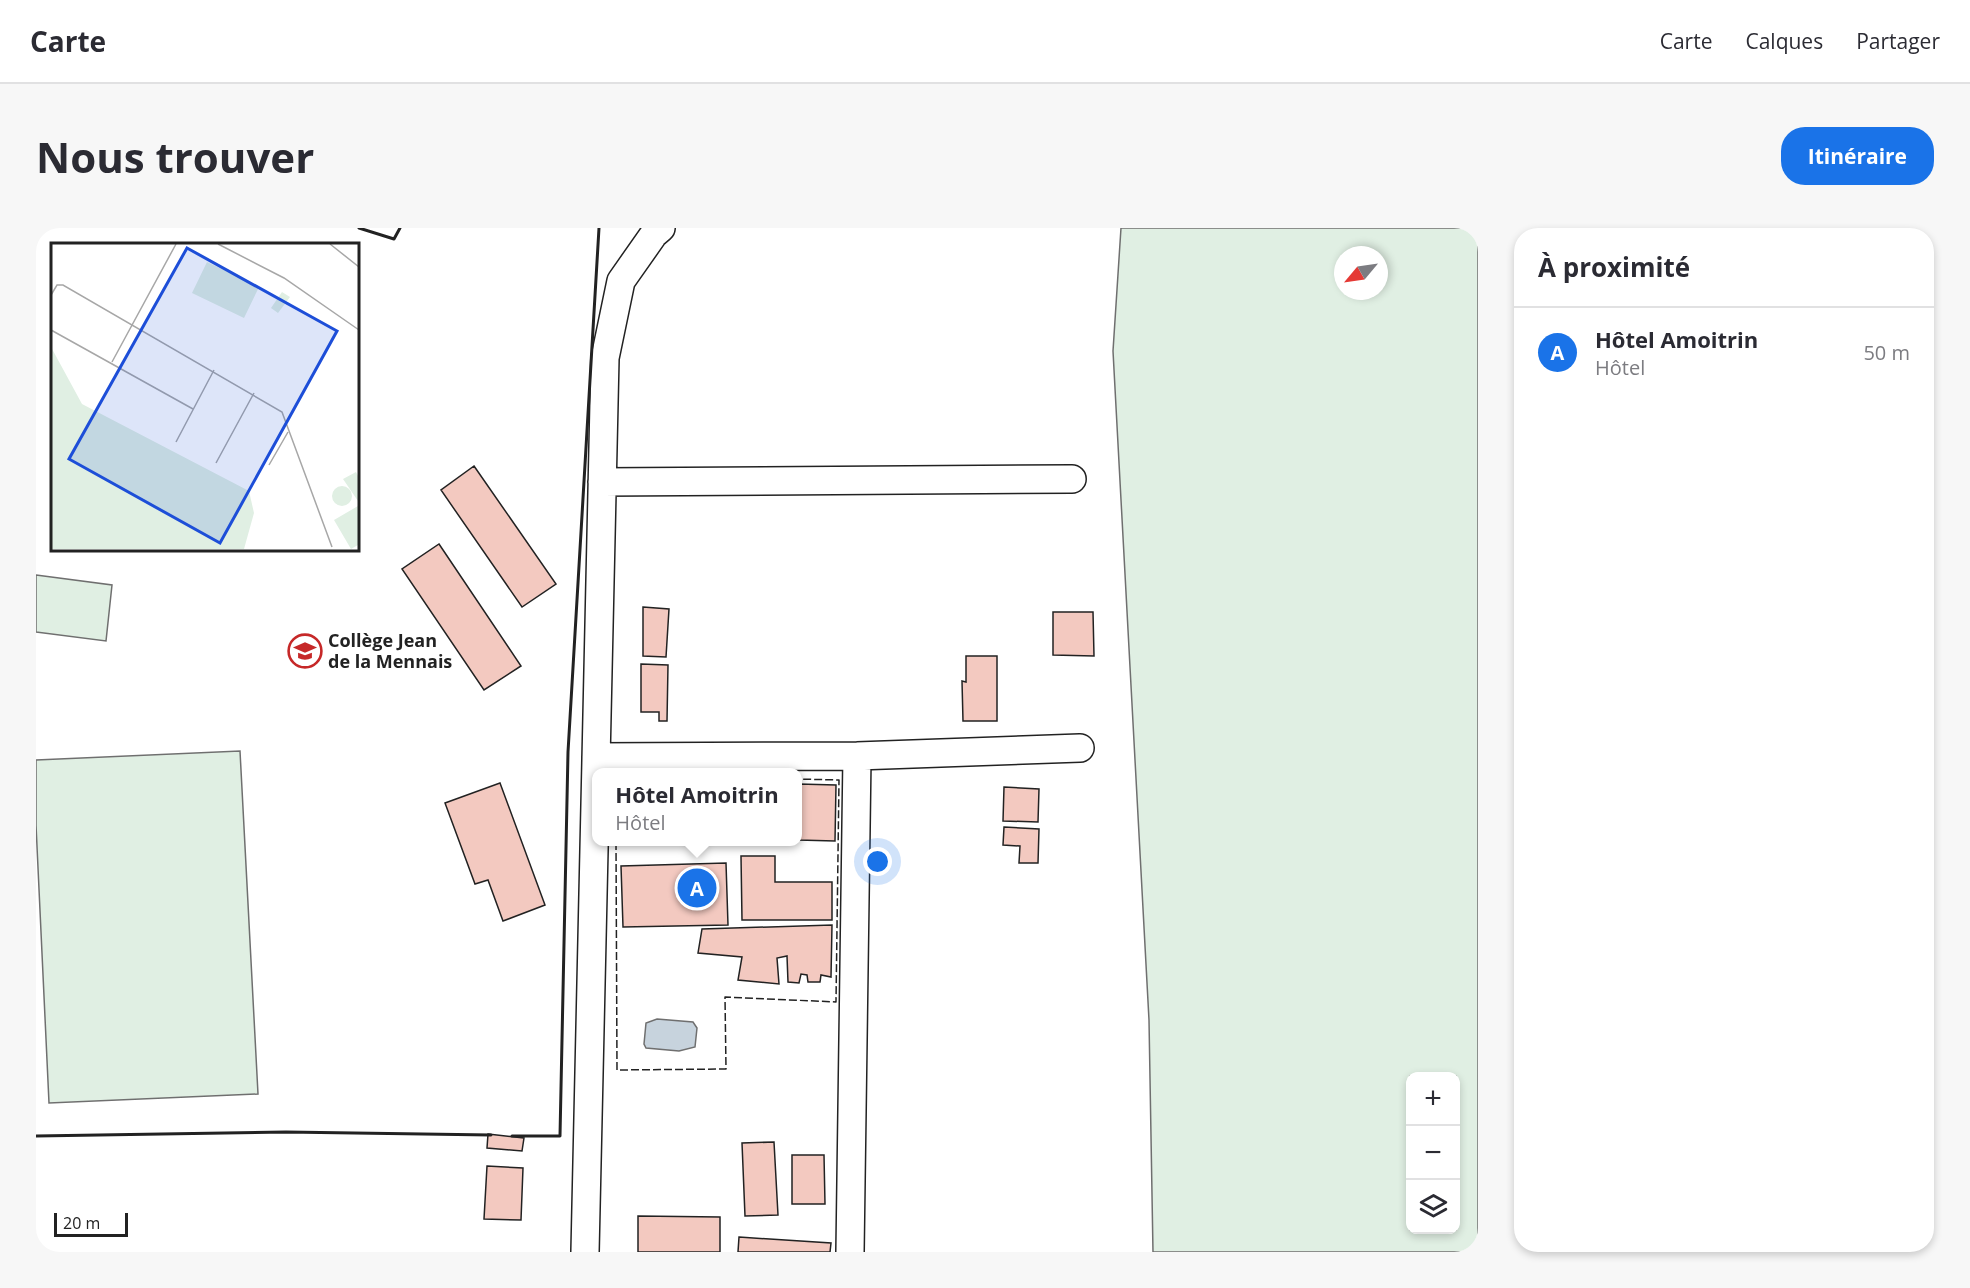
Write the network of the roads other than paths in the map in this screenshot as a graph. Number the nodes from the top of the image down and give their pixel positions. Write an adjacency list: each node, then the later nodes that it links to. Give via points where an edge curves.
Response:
1 (662, 228): 3 (street, via 621,281 605,358)
2 (1072, 479): 3 (street)
3 (602, 482): 6 (street)
4 (1080, 748): 5 (street)
5 (857, 756): 6 (street); 10 (street)
6 (596, 757): 7 (street)
7 (596, 768)
8 (594, 846): 9 (street)
9 (585, 1252)
10 (850, 1252)

